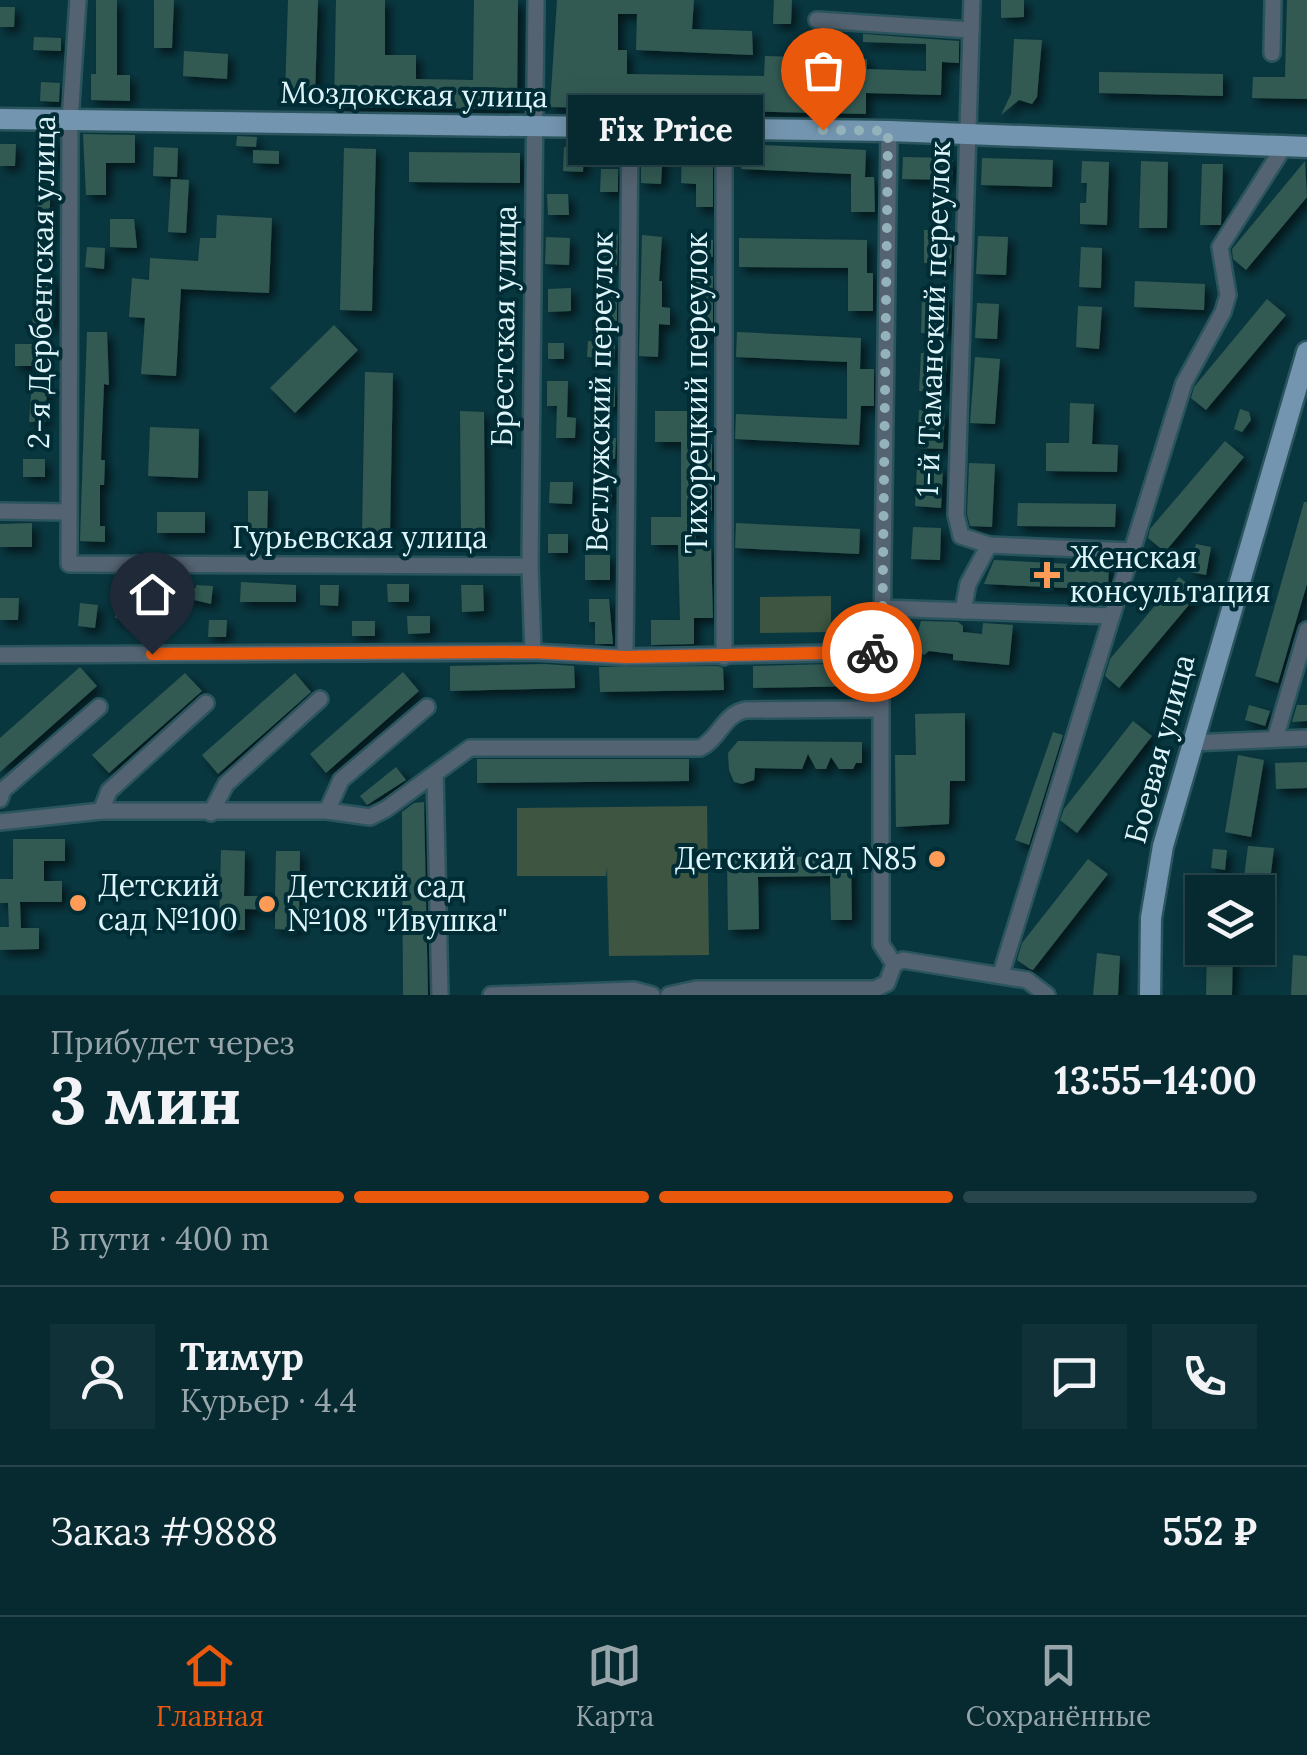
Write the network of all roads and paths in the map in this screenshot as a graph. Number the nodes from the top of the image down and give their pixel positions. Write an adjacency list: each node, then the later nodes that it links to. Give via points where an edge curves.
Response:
1 (78, 0): 9 (street, 2-я Дербентская улица)
2 (536, 0): 10 (street, Брестская улица)
3 (972, 0): 6 (street, 1-й Таманский переулок)
4 (1272, 0): 7 (street)
5 (817, 20): 6 (street)
6 (971, 30): 14 (street, 1-й Таманский переулок)
7 (1272, 52)
8 (0, 119): 9 (main road, Моздокская улица)
9 (70, 120): 10 (main road, Моздокская улица); 19 (street, 2-я Дербентская улица)
10 (534, 126): 11 (main road, Моздокская улица); 23 (street, Брестская улица)
11 (630, 128): 12 (main road, Моздокская улица); 32 (street, Ветлужский переулок)
12 (724, 130): 13 (main road, Моздокская улица); 31 (street, Тихорецкий переулок)
13 (888, 131): 14 (main road, Моздокская улица); 24 (street)
14 (966, 133): 15 (main road, Моздокская улица); 20 (street, 1-й Таманский переулок, via 956,516 961,536)
15 (1285, 145): 16 (main road, Моздокская улица); 21 (street, via 1220,247 1228,296 1184,382)
16 (1307, 147)
17 (1307, 352): 40 (main road, Боевая улица)
18 (0, 511): 19 (street)
19 (67, 512): 22 (street, 2-я Дербентская улица)
20 (989, 546): 21 (street); 25 (street, via 968,584)
21 (1132, 551): 26 (street)
22 (69, 564): 23 (street, Гурьевская улица)
23 (530, 566): 28 (street, Брестская улица)
24 (882, 608): 25 (street); 29 (street)
25 (963, 611): 26 (street)
26 (1112, 616): 48 (street)
27 (1307, 630): 39 (street)
28 (532, 652): 30 (street); 32 (street)
29 (882, 652): 31 (street); 37 (street)
30 (0, 655)
31 (724, 656): 32 (street)
32 (625, 657)
33 (320, 699): 45 (street, via 226,784)
34 (206, 703): 43 (street, via 109,791)
35 (99, 707): 42 (street)
36 (427, 707): 44 (street, via 341,780)
37 (881, 709): 41 (street, via 732,713 700,748 470,748); 47 (street, via 882,944)
38 (1307, 738): 39 (street)
39 (1275, 739): 40 (street)
40 (1190, 743): 54 (main road, Боевая улица, via 1162,846 1151,918)
41 (435, 774): 44 (street, via 370,816); 49 (street)
42 (0, 799)
43 (101, 811): 45 (street); 46 (street)
44 (327, 811): 45 (street)
45 (211, 813)
46 (0, 822)
47 (894, 964): 48 (street); 52 (street, via 887,983 876,989 696,989)
48 (1001, 974): 53 (street)
49 (440, 995)
50 (492, 995): 51 (street)
51 (652, 995)
52 (669, 995)
53 (1047, 995)
54 (1150, 995)

